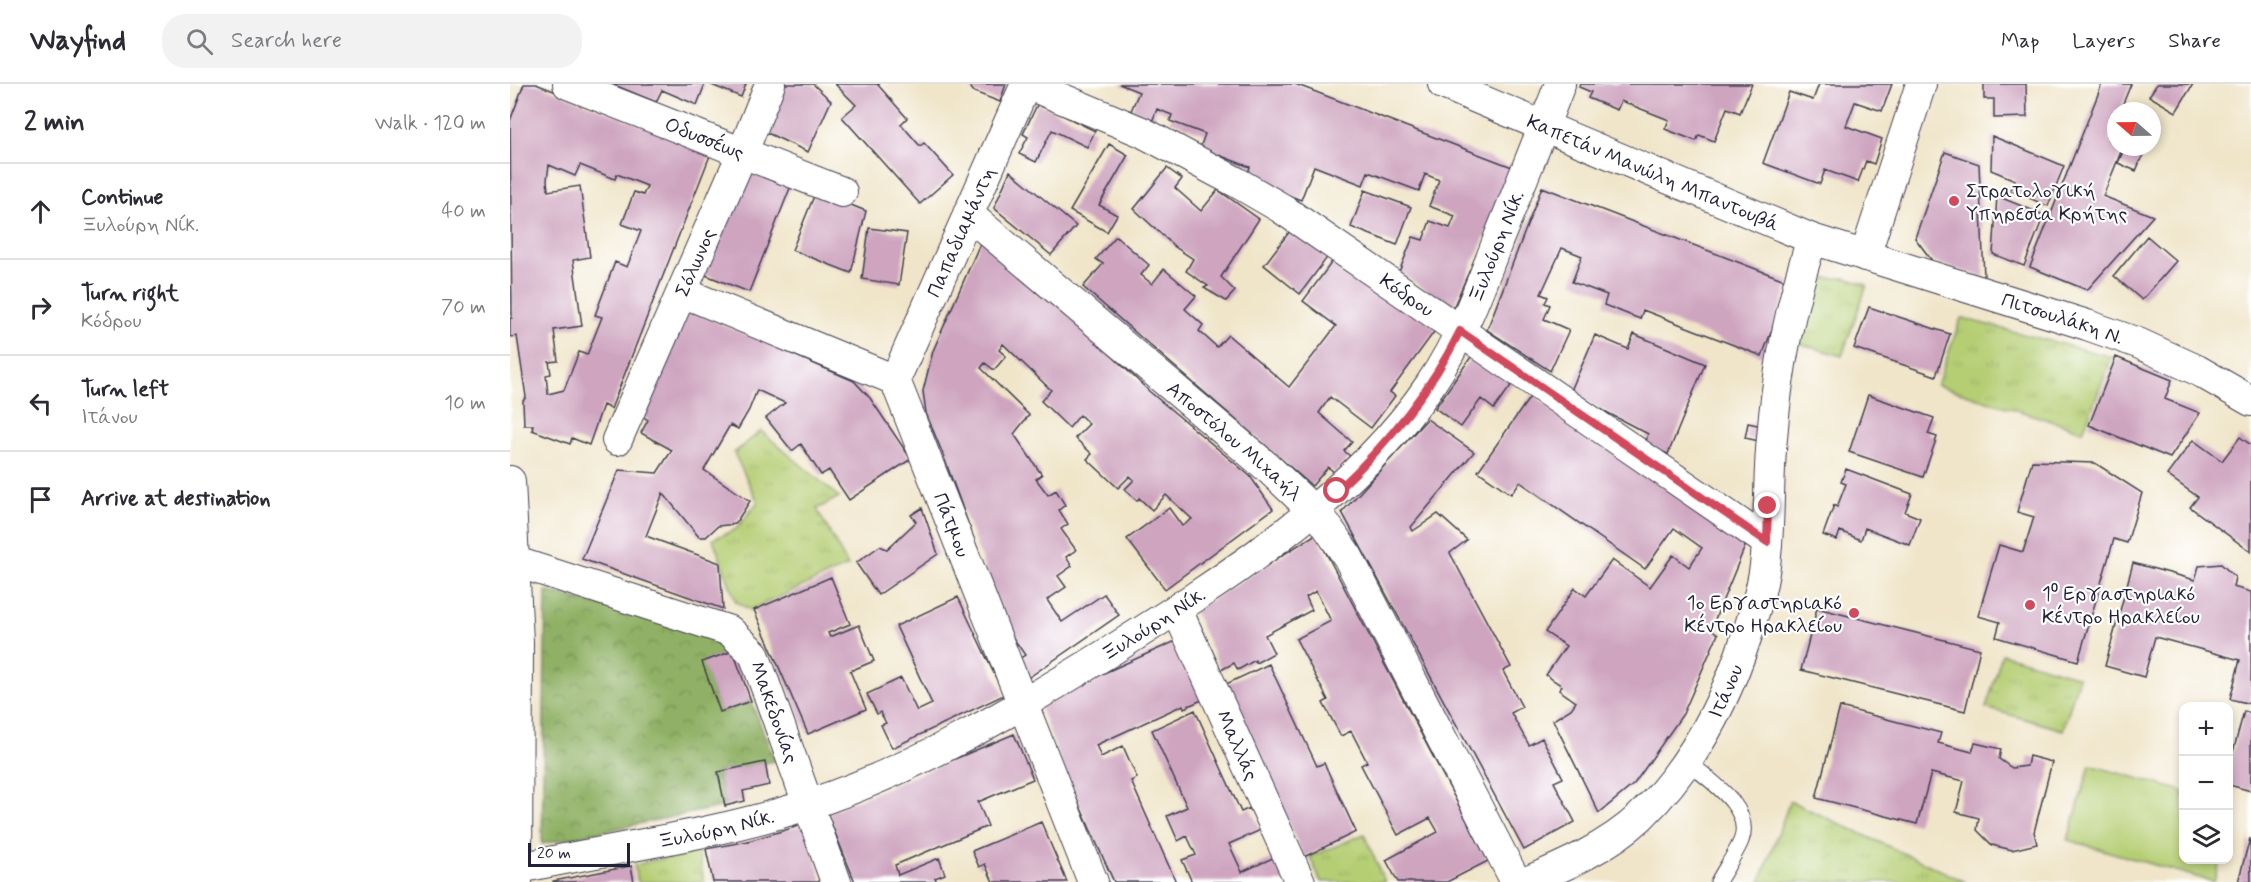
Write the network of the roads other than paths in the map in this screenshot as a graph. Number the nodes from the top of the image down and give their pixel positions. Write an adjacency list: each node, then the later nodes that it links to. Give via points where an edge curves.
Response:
1 (568, 84): 8 (street, Οδυσσέως)
2 (770, 84): 8 (street, Σόλωνος)
3 (1026, 84): 10 (street, Παπαδιαμάντη); 14 (street, Κόδρου, via 1143,132 1238,183)
4 (1443, 84): 7 (street, Καπετάν Μανώλη Μπαντουβά)
5 (1560, 84): 7 (street, Ξυλούρη Νίκ.)
6 (1921, 84): 12 (street)
7 (1544, 125): 11 (street, Καπετάν Μανώλη Μπαντουβά); 14 (street, Ξυλούρη Νίκ.)
8 (742, 154): 9 (street, Οδυσσέως); 13 (street, Σόλωνος)
9 (842, 192)
10 (968, 214): 15 (street, Παπαδιαμάντη); 19 (street, Αποστόλου Μιχαήλ)
11 (1812, 239): 12 (street, Καπετάν Μανώλη Μπαντουβά); 20 (street, Ιτάνου, via 1794,297 1781,365 1772,437)
12 (1865, 256): 16 (street, Πιτσουλάκη Ν., via 2138,343)
13 (682, 292): 15 (street); 17 (street, Σόλωνος)
14 (1460, 331): 19 (street, Ξυλούρη Νίκ., via 1437,374 1410,412 1370,459); 20 (street, Κόδρου)
15 (895, 380): 24 (street, Πάτμου)
16 (2251, 401)
17 (617, 440)
18 (510, 481): 21 (street)
19 (1314, 510): 22 (street, Ξυλούρη Νίκ.); 31 (street, Αποστόλου Μιχαήλ, via 1348,557)
20 (1767, 542): 25 (street, Ιτάνου, via 1760,591 1740,657)
21 (513, 561): 23 (street); 26 (street, Μακεδονίας, via 730,631 754,654)
22 (1177, 610): 24 (street, Ξυλούρη Νίκ.); 30 (street, Μαλλάς)
23 (514, 643): 27 (street)
24 (1023, 704): 26 (street, Ξυλούρη Νίκ., via 901,767); 29 (street, Πάτμου)
25 (1688, 762): 32 (street, Ιτάνου, via 1639,818 1621,832); 33 (lane, via 1732,801 1742,819 1742,840)
26 (808, 805): 27 (street, Ξυλούρη Νίκ.); 28 (street, Μακεδονίας)
27 (515, 874)
28 (836, 882)
29 (1093, 882)
30 (1300, 882)
31 (1516, 882)
32 (1526, 882)
33 (1718, 882)

